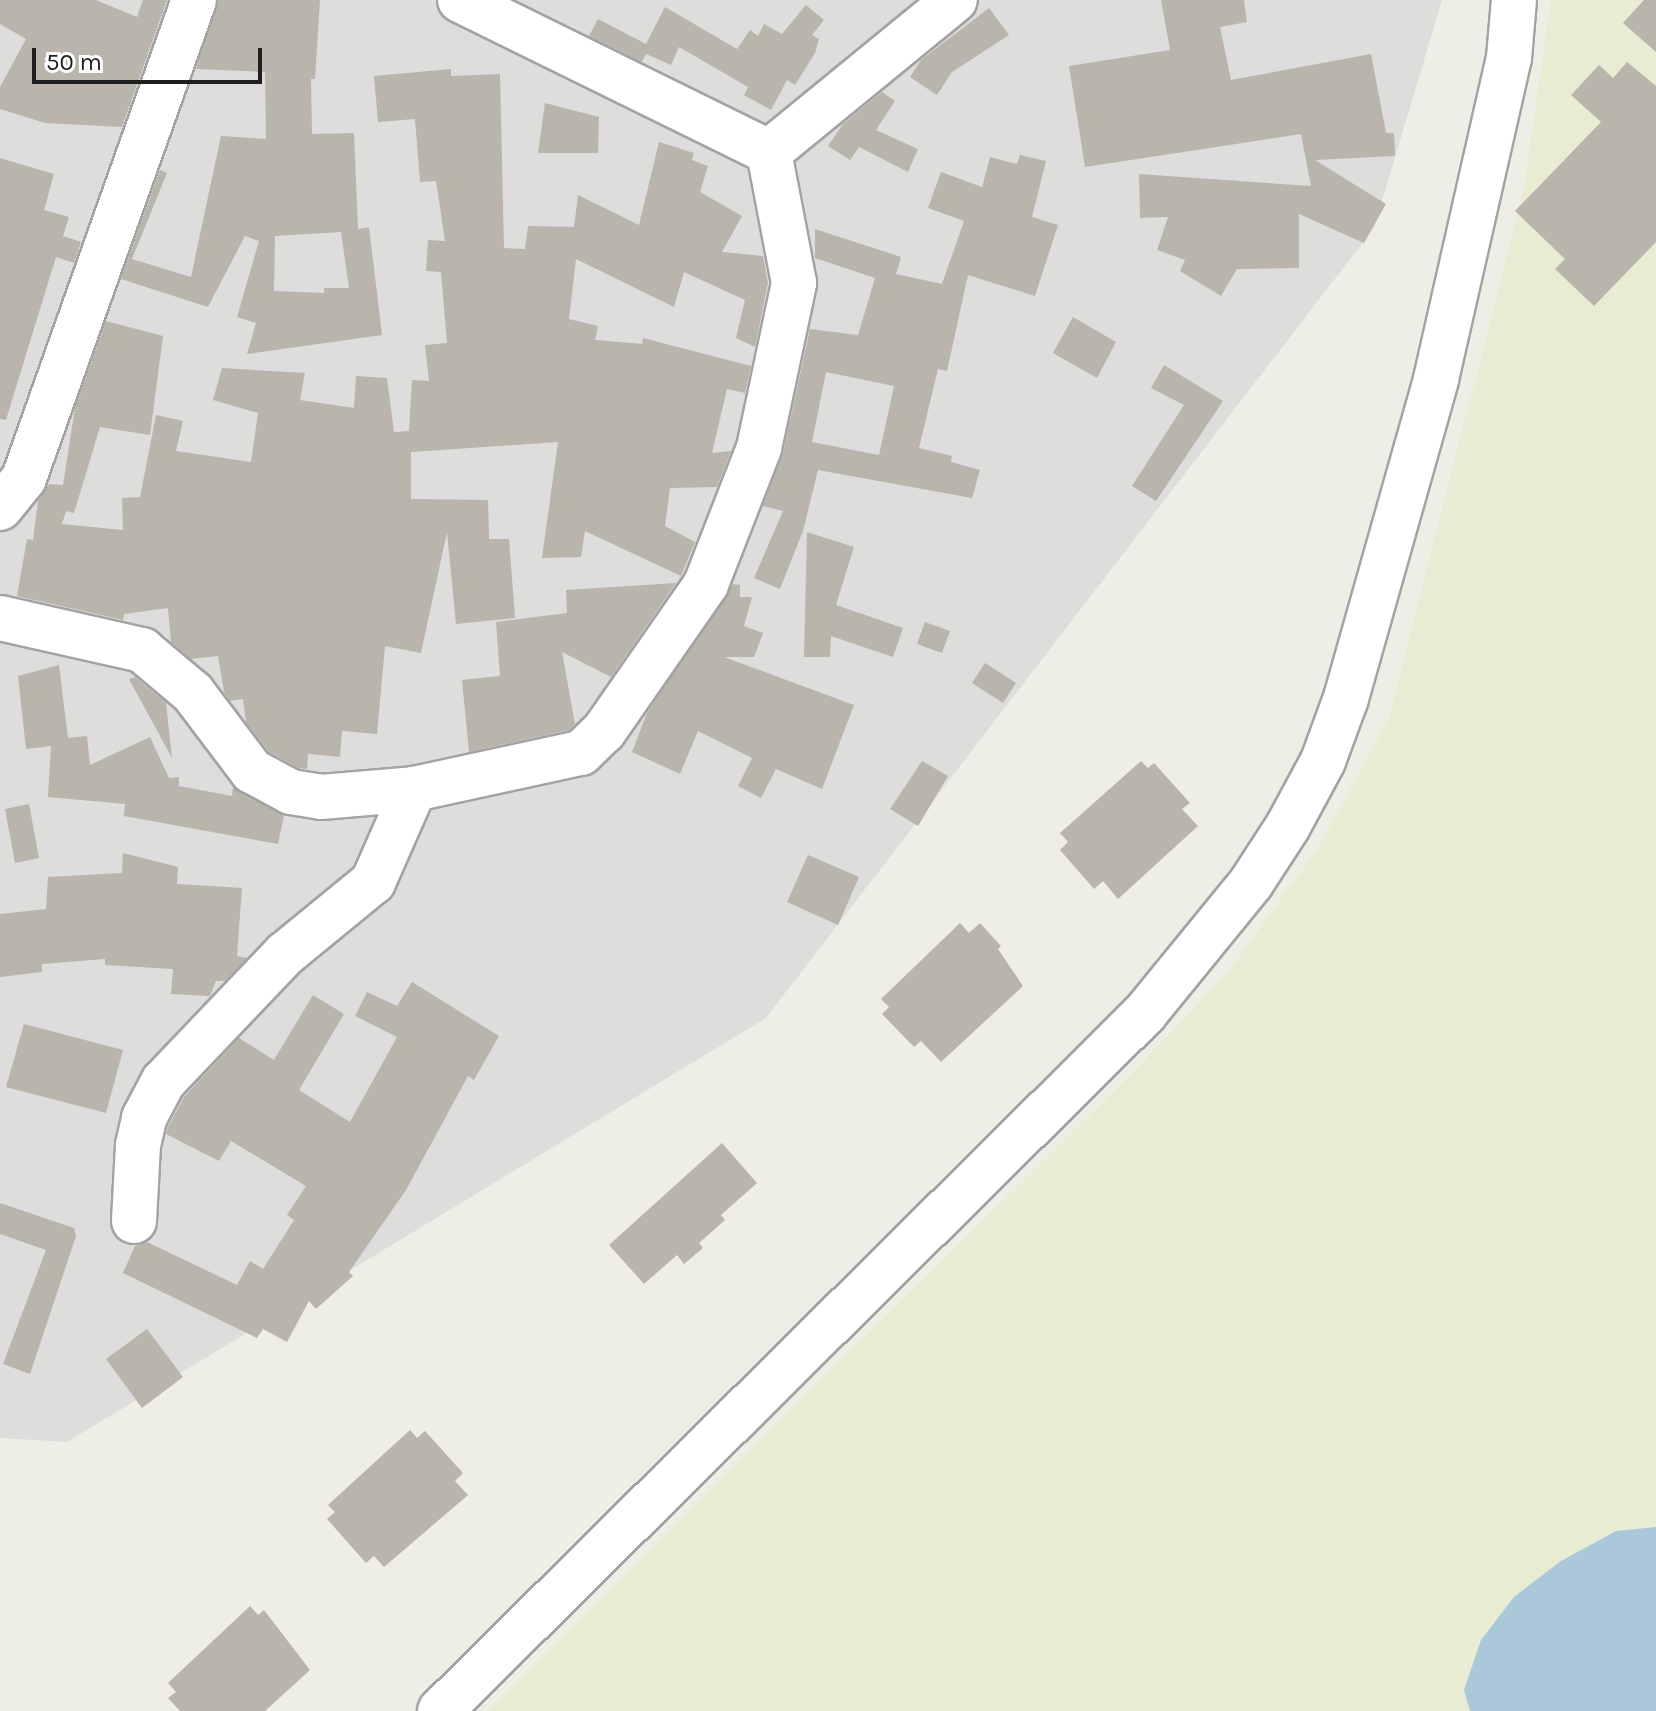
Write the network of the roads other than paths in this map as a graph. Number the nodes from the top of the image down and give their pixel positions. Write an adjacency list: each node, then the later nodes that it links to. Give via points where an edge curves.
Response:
1 (194, 0): 6 (street, via 24,478)
2 (460, 0): 5 (street)
3 (955, 0): 5 (street)
4 (1514, 0): 10 (street, via 1509,58 1436,379 1346,698 1323,761 1288,826 1251,883 1145,1013)
5 (769, 152): 8 (street, via 791,252 791,315 759,448 706,584 604,731 581,753)
6 (0, 508)
7 (0, 618): 8 (street, via 142,650 193,693 252,771 291,792 321,797)
8 (414, 789): 9 (street, via 373,882 285,954 163,1082 144,1118 138,1145)
9 (134, 1221)
10 (440, 1711)

